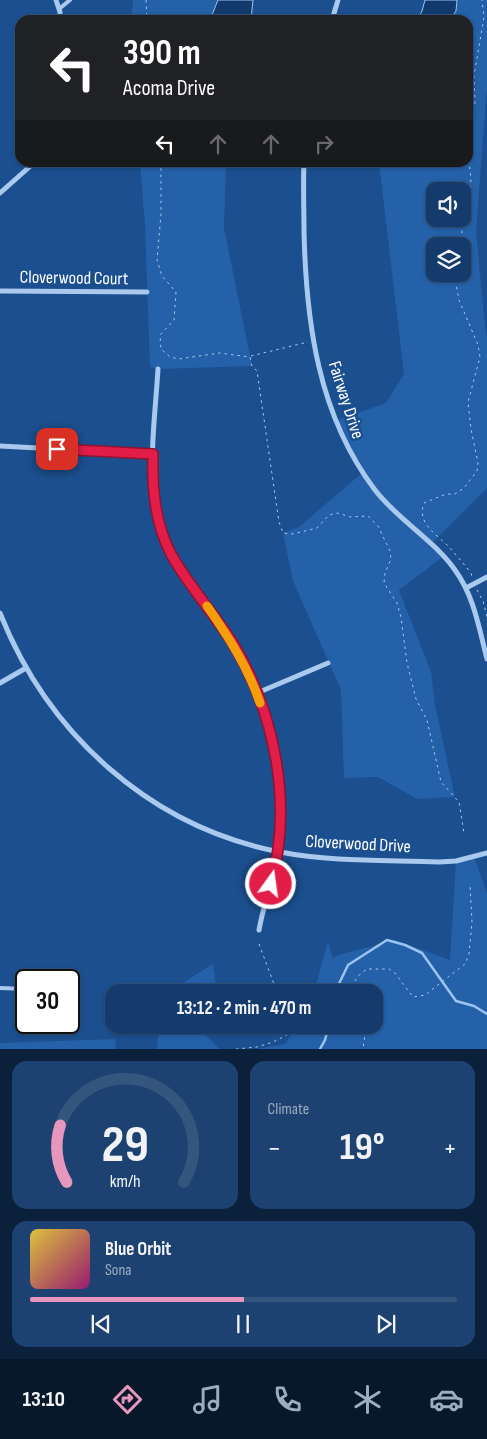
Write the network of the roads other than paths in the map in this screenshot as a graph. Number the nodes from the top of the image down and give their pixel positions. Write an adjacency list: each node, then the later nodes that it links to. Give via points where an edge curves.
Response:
1 (56, 0): 4 (street)
2 (70, 0): 4 (lane)
3 (338, 0): 6 (street)
4 (59, 9): 5 (street)
5 (60, 15)
6 (334, 15)
7 (29, 167): 9 (street)
8 (304, 167): 16 (street, Fairway Drive, via 307,301 334,421 362,472 384,500 444,556)
9 (0, 193)
10 (0, 291): 11 (street, Cloverwood Court)
11 (147, 292)
12 (158, 369): 14 (street)
13 (0, 446): 14 (street)
14 (153, 454): 22 (street, via 154,504 164,538 177,564 231,641)
15 (487, 577): 16 (street)
16 (466, 588): 18 (street, Fairway Drive)
17 (0, 613): 20 (street, Cloverwood Drive)
18 (487, 659)
19 (328, 663): 22 (street)
20 (26, 668): 21 (street); 23 (street, Cloverwood Drive, via 43,696 73,733 93,755 134,788 211,832 244,844)
21 (0, 683)
22 (257, 693): 23 (street, via 267,721 278,779)
23 (278, 851): 24 (street, Cloverwood Drive, via 326,858 439,862); 25 (street)
24 (487, 853)
25 (259, 930)
26 (0, 988): 27 (lane)
27 (15, 989)

